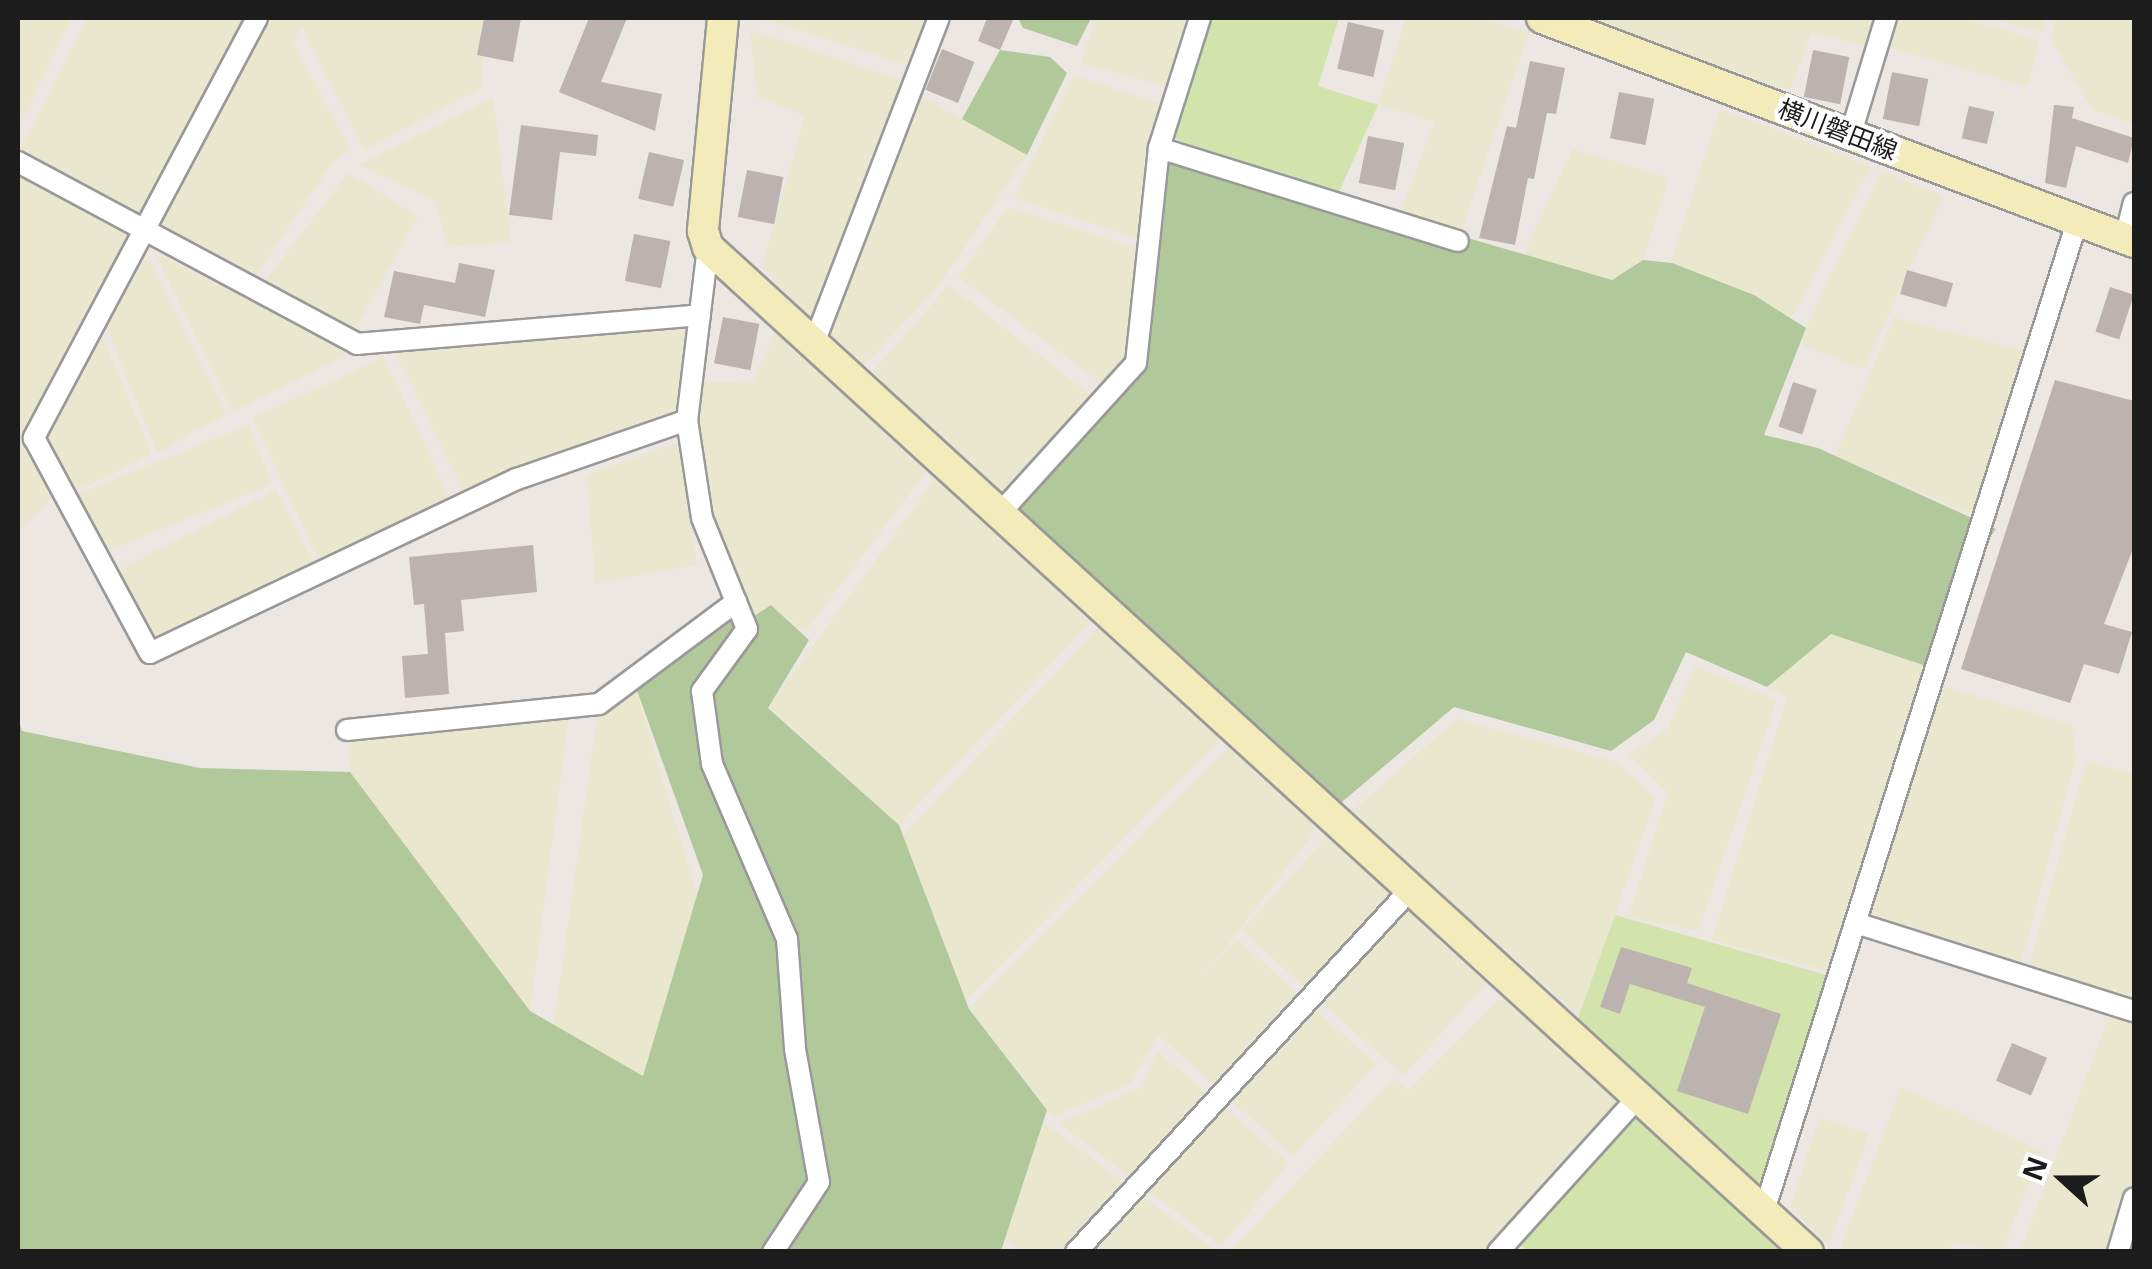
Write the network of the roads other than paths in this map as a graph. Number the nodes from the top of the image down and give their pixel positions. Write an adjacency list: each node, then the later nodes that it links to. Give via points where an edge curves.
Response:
1 (257, 18): 12 (street)
2 (723, 18): 15 (street, via 703,231)
3 (939, 18): 17 (street)
4 (1200, 18): 8 (street)
5 (1542, 18): 7 (street, 横川磐田線)
6 (1886, 18): 7 (street)
7 (1851, 132): 11 (street, 横川磐田線)
8 (1159, 148): 14 (street); 19 (street, via 1136,363)
9 (18, 162): 12 (street)
10 (2134, 203): 13 (street)
11 (2078, 222): 13 (street, 横川磐田線); 23 (street)
12 (142, 230): 16 (street, via 357,344); 18 (street, via 34,438 150,654 517,479)
13 (2130, 240)
14 (1458, 241)
15 (708, 247): 16 (street); 17 (street)
16 (700, 315): 18 (street)
17 (814, 344): 19 (street)
18 (687, 420): 20 (street, via 702,518)
19 (1000, 513): 22 (street)
20 (736, 602): 21 (street, via 599,704); 28 (street, via 746,628 702,691 712,764 787,939 795,1049 819,1182)
21 (347, 730)
22 (1412, 888): 25 (street); 29 (street)
23 (1858, 924): 24 (street); 27 (street)
24 (2134, 1011)
25 (1639, 1096): 27 (street); 30 (street)
26 (2134, 1198): 32 (street)
27 (1764, 1211): 31 (street)
28 (773, 1252)
29 (1076, 1252)
30 (1498, 1252)
31 (1808, 1252)
32 (2118, 1252)

